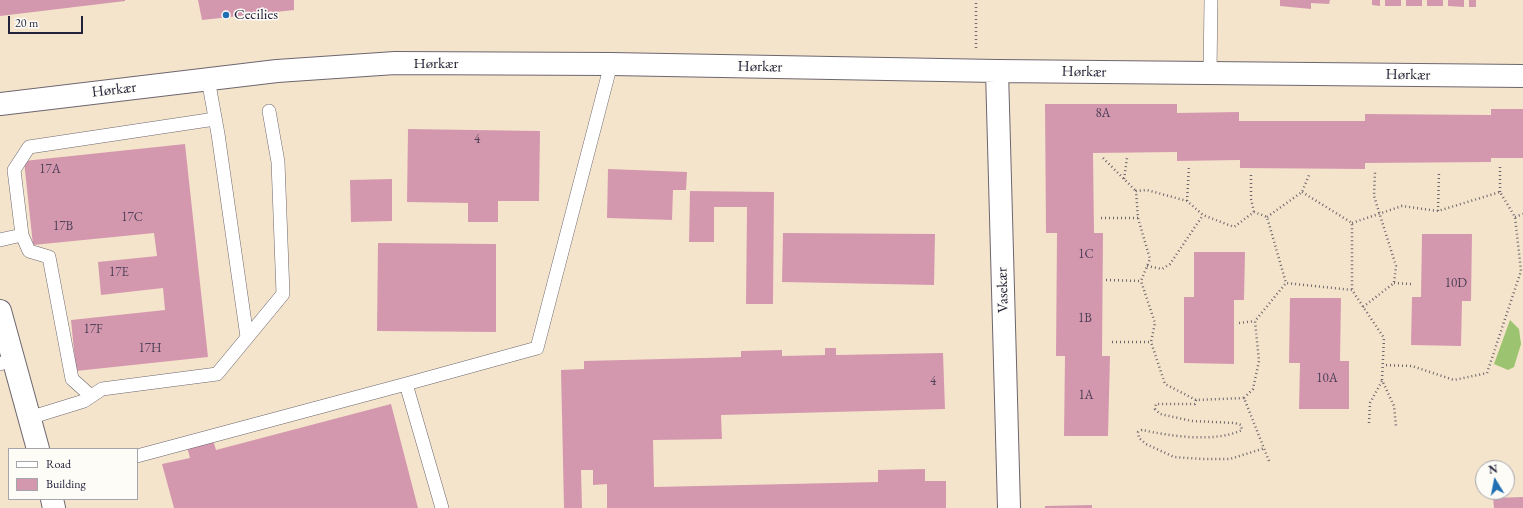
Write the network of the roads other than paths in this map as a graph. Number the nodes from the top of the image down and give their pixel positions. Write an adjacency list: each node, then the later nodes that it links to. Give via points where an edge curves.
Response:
1 (1211, 0): 4 (lane)
2 (611, 64): 3 (street, Hørkær); 6 (street, Hørkær, via 394,63 277,70); 15 (lane, via 537,348)
3 (997, 72): 4 (street, Hørkær); 21 (street, Vasekær)
4 (1210, 73): 5 (street, Hørkær)
5 (1523, 76)
6 (208, 79): 7 (street, Hørkær); 9 (lane)
7 (0, 104)
8 (269, 110): 13 (lane, via 278,162 283,294)
9 (215, 119): 10 (lane, via 29,147 14,170); 13 (lane)
10 (22, 234): 11 (lane); 16 (lane, via 29,251 49,257 72,379)
11 (0, 240)
12 (0, 311): 14 (street)
13 (247, 337): 16 (lane, via 217,374 102,389)
14 (7, 361): 17 (street)
15 (406, 384): 19 (lane); 20 (lane)
16 (91, 396): 17 (lane, via 84,401)
17 (29, 418): 18 (street)
18 (38, 448)
19 (138, 456)
20 (442, 508)
21 (1008, 508)

